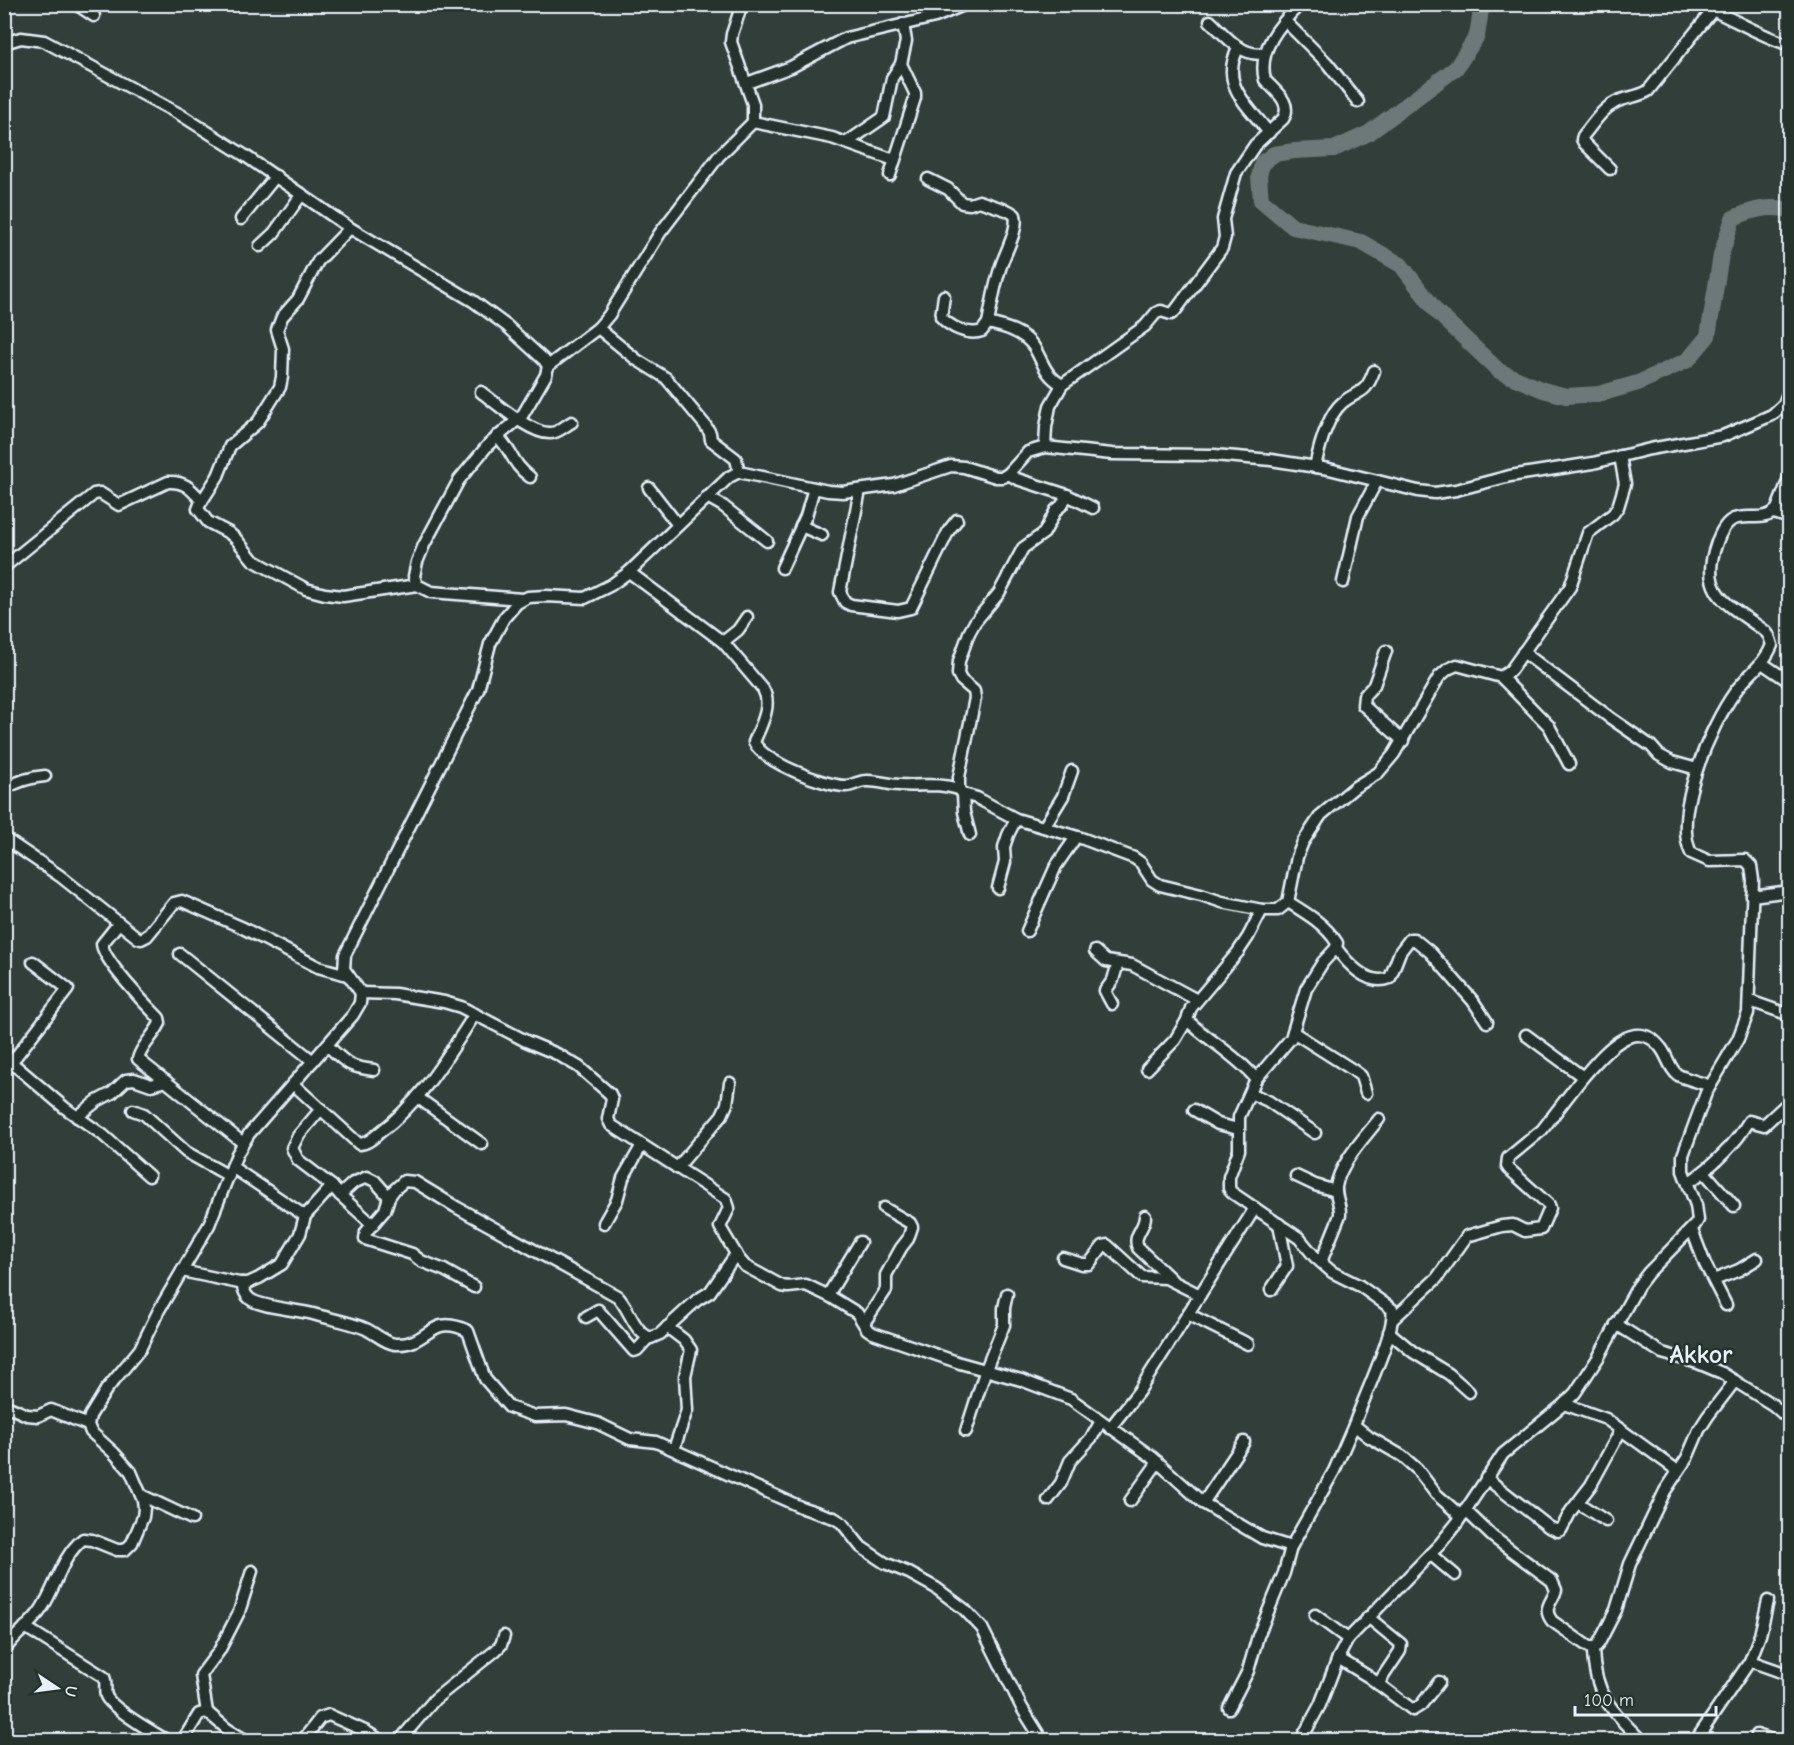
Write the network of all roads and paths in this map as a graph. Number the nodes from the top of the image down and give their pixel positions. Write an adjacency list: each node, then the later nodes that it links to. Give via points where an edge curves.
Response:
1 (76, 4): 7 (street)
2 (742, 4): 16 (street, via 731,42)
3 (966, 4): 10 (street, via 935,17)
4 (1300, 4): 9 (street)
5 (1698, 4): 6 (street)
6 (1713, 10): 12 (street, via 1768,39); 22 (street, via 1648,91 1617,101 1604,110 1583,136 1584,143)
7 (94, 16)
8 (1210, 21): 13 (street)
9 (1285, 21): 14 (street); 17 (street, via 1327,63)
10 (903, 24): 15 (street, via 906,42); 16 (street, via 846,38 791,67)
11 (4, 43): 24 (street, via 21,38 44,41 180,116)
12 (1790, 45)
13 (1239, 46): 14 (street, via 1256,55); 19 (street, via 1231,63 1236,91)
14 (1264, 53): 19 (street, via 1264,80 1287,109)
15 (901, 64): 20 (street, via 892,78 884,117); 21 (street, via 915,98)
16 (747, 83): 18 (street)
17 (1358, 102)
18 (753, 122): 20 (street); 32 (street, via 719,156 660,233)
19 (1269, 133): 35 (street, via 1236,173 1223,219 1222,248 1175,311 1156,313 1142,328)
20 (846, 143): 21 (street)
21 (894, 160): 23 (street)
22 (1610, 169)
23 (890, 175)
24 (276, 176): 26 (street); 27 (street)
25 (928, 179): 31 (street, via 948,189 962,203 979,201 1015,215)
26 (302, 194): 28 (street); 29 (street)
27 (241, 219)
28 (350, 228): 33 (street, via 473,301 507,326); 55 (street, via 318,261 298,298 282,317 277,330 283,348 280,387 258,422 230,446 219,476)
29 (260, 246)
30 (944, 296): 31 (street, via 941,317 950,324 972,333 982,331)
31 (988, 323): 35 (street, via 1008,328 1029,340 1048,375)
32 (598, 328): 33 (street); 45 (street, via 666,378 705,426 711,440 736,459)
33 (548, 366): 39 (street)
34 (1374, 371): 44 (street, via 1365,389 1337,410 1322,436)
35 (1062, 386): 42 (street, via 1050,406)
36 (481, 392): 39 (street)
37 (1788, 398): 38 (street); 43 (street, via 1772,415 1723,436)
38 (1790, 418)
39 (518, 420): 40 (street, via 553,433); 41 (street)
40 (572, 422)
41 (498, 436): 48 (street, via 516,465); 68 (street, via 469,466 448,500 417,562)
42 (1045, 447): 44 (street, via 1133,455 1214,455); 46 (street, via 1028,452)
43 (1620, 456): 49 (street, via 1447,492 1425,493); 73 (street, via 1625,484 1618,507 1588,533 1570,586)
44 (1315, 467): 49 (street)
45 (739, 472): 51 (street); 54 (street)
46 (1008, 474): 52 (street, via 996,477 951,466 894,485); 53 (street)
47 (1790, 476): 57 (street)
48 (530, 477)
49 (1377, 481): 67 (street, via 1358,516)
50 (649, 488): 60 (street)
51 (814, 488): 52 (street, via 836,492); 61 (street)
52 (860, 490): 59 (street, via 840,592 845,602 898,611 911,608)
53 (1067, 495): 56 (street); 83 (street, via 1044,533 1023,548 964,645 958,674 975,698 959,777)
54 (707, 497): 60 (street); 63 (street)
55 (202, 501): 64 (street, via 180,482 168,482 119,505 100,493 94,494); 68 (street, via 198,509 207,522 229,533 253,560 306,589 344,596)
56 (1093, 508)
57 (1774, 513): 58 (street); 74 (street, via 1730,521 1716,546 1710,573 1718,594 1769,636 1772,645)
58 (1790, 518)
59 (957, 520)
60 (678, 525): 66 (street)
61 (801, 526): 62 (street); 65 (street)
62 (822, 535)
63 (767, 541)
64 (4, 567)
65 (782, 568)
66 (629, 572): 69 (street, via 585,598); 71 (street)
67 (1343, 582)
68 (417, 585): 69 (street, via 431,592)
69 (522, 599): 101 (street, via 495,632 478,690 345,955 343,966)
70 (747, 617): 71 (street)
71 (723, 642): 83 (street, via 766,694 765,718 754,742 775,762 841,786 873,781 934,784)
72 (1386, 651): 77 (street, via 1363,705)
73 (1523, 652): 75 (street); 79 (street, via 1659,755)
74 (1762, 663): 76 (street); 79 (street, via 1734,693)
75 (1501, 678): 77 (street, via 1453,665 1439,677); 78 (street, via 1549,726)
76 (1790, 682)
77 (1403, 741): 92 (street, via 1378,773 1321,815 1297,857)
78 (1569, 764)
79 (1697, 770): 91 (street, via 1687,822 1688,847 1704,860 1749,862)
80 (1072, 771): 85 (street, via 1063,796)
81 (45, 776): 82 (street)
82 (4, 789)
83 (961, 791): 84 (street); 86 (street)
84 (1016, 819): 85 (street); 89 (street, via 1004,847 1005,862)
85 (1044, 827): 87 (street)
86 (970, 835)
87 (1076, 837): 93 (street, via 1134,858 1160,885); 95 (street, via 1056,866)
88 (4, 838): 94 (street, via 60,876)
89 (998, 888)
90 (1790, 891): 91 (street)
91 (1752, 896): 104 (street)
92 (1288, 903): 93 (street, via 1278,910); 96 (street, via 1326,929 1337,943)
93 (1262, 910): 103 (street, via 1238,952)
94 (118, 924): 101 (street, via 141,939 174,903 182,901 318,967); 120 (street, via 105,938 102,948 159,1018 157,1030 138,1059)
95 (1027, 931)
96 (1336, 948): 109 (street, via 1360,974 1387,980 1400,952 1414,939 1430,952); 110 (street, via 1306,989)
97 (1095, 951): 100 (street)
98 (180, 954): 114 (street)
99 (33, 963): 113 (street, via 68,989)
100 (1118, 963): 103 (street, via 1132,965); 105 (street, via 1105,992)
101 (347, 975): 102 (street)
102 (361, 993): 106 (street, via 444,1002); 112 (street, via 357,1009)
103 (1197, 1000): 108 (street)
104 (1750, 1001): 107 (street); 123 (street, via 1742,1032)
105 (1112, 1004)
106 (475, 1014): 126 (street); 137 (street, via 579,1067 610,1094 609,1122)
107 (1790, 1015)
108 (1187, 1020): 115 (street, via 1175,1040); 119 (street, via 1247,1067)
109 (1487, 1022)
110 (1293, 1032): 119 (street); 125 (street, via 1353,1070 1360,1076)
111 (1526, 1035): 118 (street)
112 (328, 1046): 114 (street); 116 (street, via 355,1068)
113 (9, 1059): 117 (street); 131 (street)
114 (313, 1061): 122 (street)
115 (1147, 1069)
116 (374, 1070)
117 (4, 1072)
118 (1583, 1077): 123 (street, via 1622,1039 1637,1035 1660,1046 1678,1075); 173 (street, via 1542,1130 1508,1158 1509,1169 1549,1205 1540,1229 1525,1231 1513,1225 1502,1226 1467,1236 1437,1278)
119 (1256, 1079): 124 (street)
120 (166, 1081): 131 (street, via 152,1085 126,1080); 135 (street)
121 (730, 1083): 138 (street, via 722,1115)
122 (293, 1084): 128 (street); 135 (street)
123 (1710, 1086): 143 (street, via 1683,1155)
124 (1250, 1093): 133 (street); 134 (street)
125 (1366, 1093)
126 (417, 1097): 128 (street, via 362,1145); 136 (street)
127 (1790, 1101): 140 (street, via 1764,1125 1749,1121)
128 (321, 1109): 144 (street, via 291,1148 298,1160)
129 (133, 1110): 139 (street, via 144,1114 186,1152)
130 (1194, 1110): 133 (street, via 1218,1124)
131 (77, 1117): 141 (street)
132 (1379, 1119): 145 (street, via 1344,1166)
133 (1238, 1129): 149 (street, via 1239,1150 1229,1188)
134 (1315, 1132)
135 (243, 1143): 139 (street)
136 (482, 1144)
137 (642, 1145): 138 (street); 152 (street)
138 (677, 1168): 157 (street, via 726,1199 729,1208 720,1227)
139 (231, 1171): 150 (street); 161 (street, via 209,1225)
140 (1704, 1172): 143 (street); 147 (street)
141 (149, 1176)
142 (1296, 1176): 145 (street)
143 (1688, 1183): 155 (street, via 1698,1220)
144 (336, 1190): 146 (street, via 367,1177); 150 (street); 154 (street)
145 (1336, 1191): 160 (street, via 1341,1215)
146 (389, 1197): 154 (street); 178 (street, via 404,1181 415,1182 617,1296 642,1333)
147 (1734, 1206)
148 (884, 1208): 174 (street, via 912,1227 886,1275 886,1290)
149 (1255, 1208): 153 (street); 169 (street)
150 (305, 1216): 164 (street, via 300,1234 282,1264 260,1278)
151 (1145, 1216): 162 (street, via 1138,1233 1138,1248)
152 (604, 1223)
153 (1279, 1224): 160 (street); 166 (street, via 1287,1266)
154 (373, 1225): 165 (street, via 365,1239 411,1254)
155 (1690, 1232): 163 (street); 175 (street, via 1638,1286)
156 (860, 1242): 168 (street)
157 (736, 1254): 168 (street, via 750,1269 782,1286 806,1285); 176 (street, via 710,1292)
158 (1064, 1258): 162 (street, via 1089,1264 1107,1245 1142,1277)
159 (1757, 1259): 163 (street)
160 (1321, 1262): 173 (street, via 1386,1304 1392,1309)
161 (182, 1271): 164 (street); 187 (street, via 137,1353 101,1398)
162 (1171, 1280): 169 (street)
163 (1714, 1280): 170 (street)
164 (242, 1283): 193 (street, via 245,1293 255,1302 366,1329 394,1344 407,1343 454,1324 468,1331 485,1379 509,1407 535,1416 566,1415 597,1423 630,1439)
165 (474, 1287)
166 (1271, 1290)
167 (1007, 1294): 180 (street, via 1004,1325)
168 (828, 1295): 174 (street, via 857,1313)
169 (1200, 1295): 171 (street)
170 (1726, 1305)
171 (1188, 1314): 179 (street); 189 (street, via 1139,1391)
172 (586, 1317): 178 (street, via 598,1310 634,1351)
173 (1393, 1318): 177 (street)
174 (864, 1323): 180 (street, via 873,1333)
175 (1616, 1324): 181 (street, via 1662,1353 1698,1363); 183 (street, via 1587,1376)
176 (667, 1327): 178 (street, via 654,1338); 193 (street, via 691,1350 685,1376 687,1410)
177 (1389, 1332): 182 (street); 188 (street)
178 (649, 1337)
179 (1248, 1344)
180 (986, 1369): 186 (street, via 1071,1399); 191 (street)
181 (1735, 1381): 185 (street); 195 (street, via 1708,1416)
182 (1469, 1392)
183 (1564, 1404): 190 (street, via 1606,1419); 196 (street, via 1503,1454)
184 (4, 1405): 187 (street, via 27,1415 38,1416 51,1410)
185 (1790, 1420)
186 (1101, 1421): 189 (street); 198 (street, via 1070,1461)
187 (88, 1425): 197 (street, via 93,1435 131,1472)
188 (1354, 1425): 202 (street, via 1402,1456 1436,1494); 205 (street, via 1334,1471)
189 (1110, 1428): 194 (street)
190 (1621, 1430): 195 (street); 201 (street)
191 (966, 1431)
192 (1244, 1442): 200 (street)
193 (674, 1449): 232 (street, via 803,1508 834,1518 861,1547 936,1588 964,1609 982,1629)
194 (1158, 1462): 199 (street); 200 (street)
195 (1678, 1471): 215 (street, via 1641,1540 1616,1610)
196 (1486, 1478): 201 (street, via 1554,1530 1561,1530); 202 (street)
197 (141, 1495): 203 (street); 212 (street, via 143,1517 132,1543 125,1550 117,1550 83,1539 67,1556 42,1609)
198 (1048, 1500)
199 (1130, 1501)
200 (1203, 1503): 205 (street, via 1262,1538)
201 (1578, 1503): 204 (street)
202 (1463, 1513): 206 (street); 215 (street, via 1552,1581 1556,1590 1547,1616)
203 (192, 1519)
204 (1606, 1521)
205 (1291, 1547): 222 (street, via 1248,1671)
206 (1430, 1554): 208 (street); 211 (street)
207 (252, 1571): 223 (street, via 239,1612 219,1651 201,1675)
208 (1455, 1575)
209 (1768, 1601): 218 (street)
210 (1315, 1615): 214 (street)
211 (1368, 1617): 214 (street); 221 (street, via 1401,1644)
212 (25, 1627): 216 (street); 226 (street, via 104,1677 106,1696 111,1702)
213 (504, 1636): 231 (street, via 495,1651 435,1699)
214 (1348, 1639): 217 (street)
215 (1593, 1650): 234 (street, via 1608,1707)
216 (4, 1652)
217 (1338, 1658): 221 (street); 233 (street)
218 (1750, 1662): 219 (street); 235 (street)
219 (1790, 1676)
220 (1439, 1682): 221 (street, via 1413,1710)
221 (1378, 1684)
222 (1229, 1708)
223 (207, 1712): 227 (street, via 199,1714); 228 (street)
224 (1790, 1734): 237 (street)
225 (1757, 1735): 236 (street)
226 (166, 1740)
227 (183, 1740)
228 (245, 1740)
229 (303, 1740): 230 (street, via 320,1718 329,1715)
230 (380, 1740)
231 (400, 1740)
232 (1042, 1740)
233 (1301, 1740)
234 (1641, 1740)
235 (1696, 1740)
236 (1772, 1740)
237 (1787, 1740)

